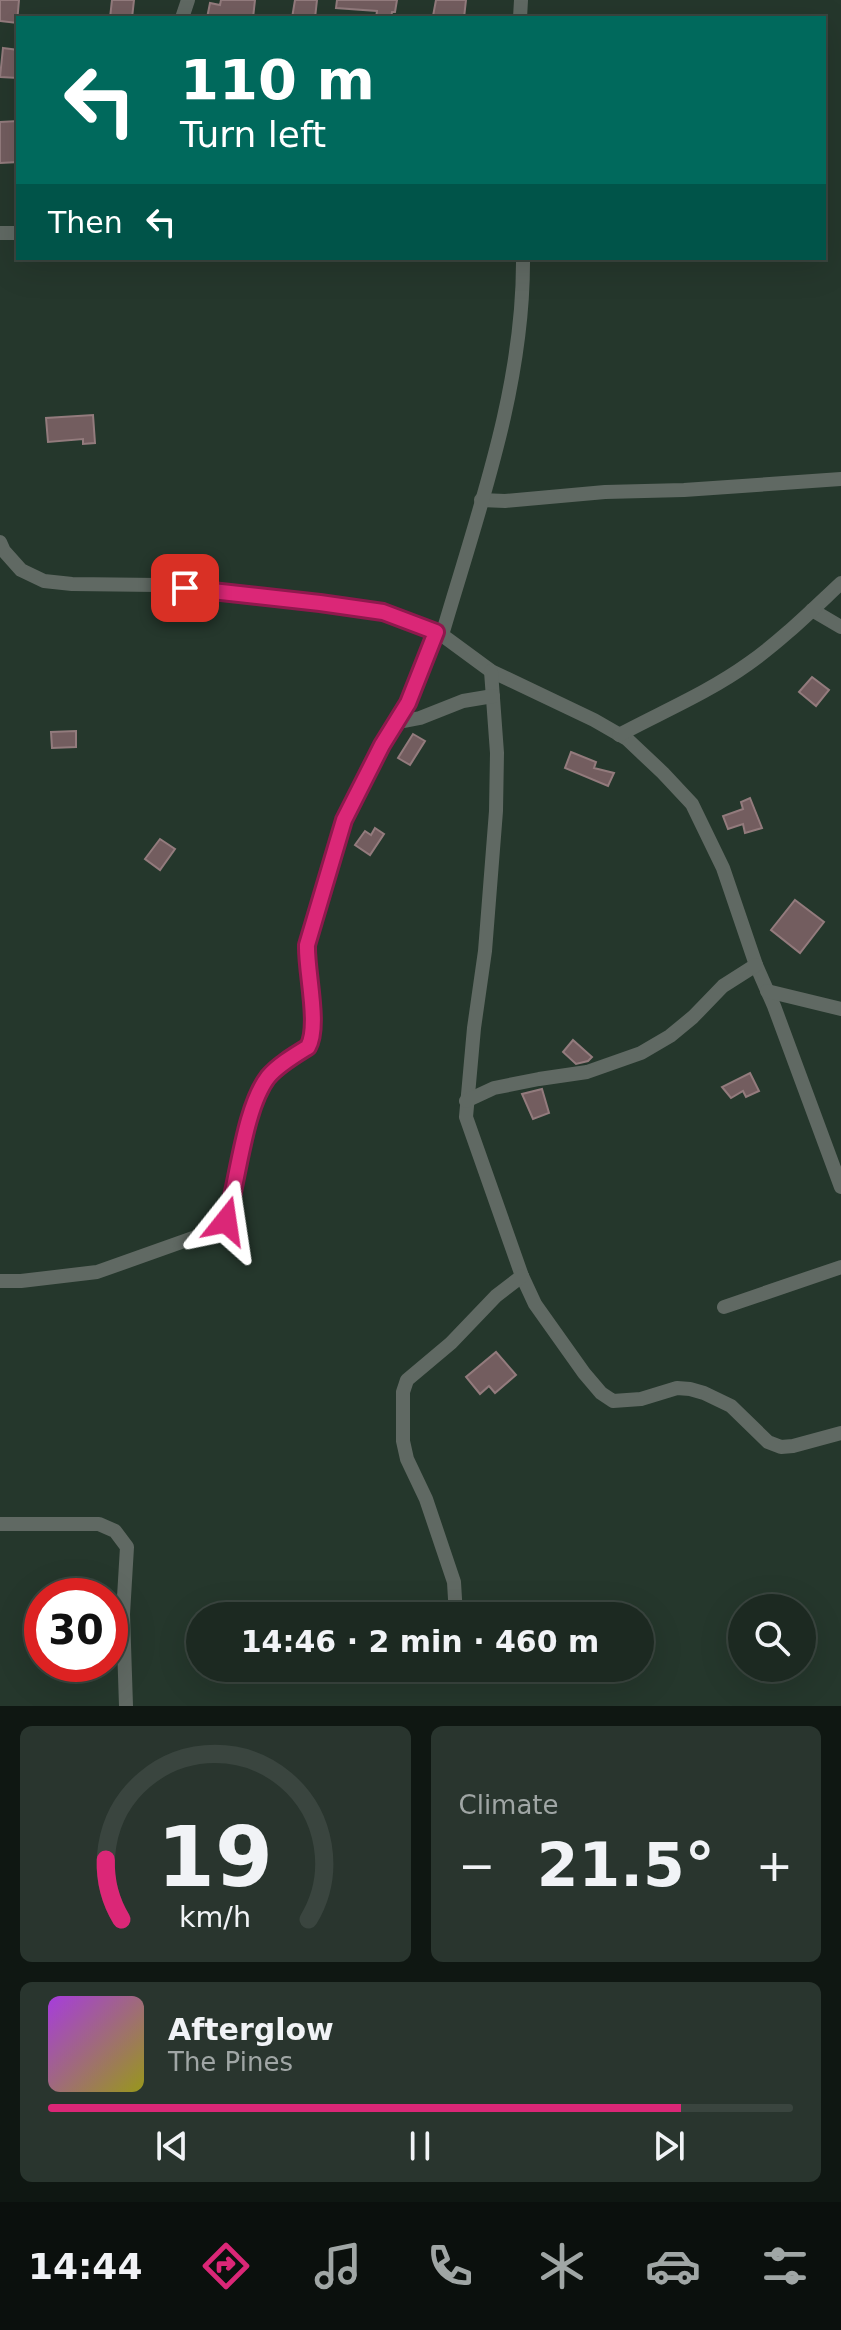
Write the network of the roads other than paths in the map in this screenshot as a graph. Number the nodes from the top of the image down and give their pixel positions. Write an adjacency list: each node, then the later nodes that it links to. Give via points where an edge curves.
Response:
1 (523, 260): 3 (street, via 512,383)
2 (841, 479): 3 (street)
3 (481, 500): 8 (street)
4 (0, 542): 8 (street, via 21,570 44,581 158,585 354,607 383,612)
5 (841, 583): 6 (street)
6 (812, 610): 7 (street); 12 (street, via 729,676)
7 (841, 627)
8 (439, 634): 9 (street); 11 (street)
9 (491, 671): 10 (street); 12 (street)
10 (493, 696): 11 (street); 16 (street, via 496,811)
11 (394, 723): 20 (street, via 344,820 312,924 306,960 311,1041 260,1090 226,1221 218,1229 97,1272)
12 (619, 735): 13 (street, via 692,804 723,868)
13 (756, 965): 14 (street); 16 (street, via 723,986 670,1036 641,1053 587,1072 494,1088)
14 (767, 991): 15 (street); 17 (street)
15 (841, 1009)
16 (466, 1101): 19 (street, via 466,1117)
17 (841, 1187)
18 (841, 1267): 21 (street)
19 (522, 1276): 22 (street, via 535,1304 584,1373 613,1401 690,1389 731,1406 768,1442 781,1447); 24 (street, via 407,1380 403,1392 407,1459 454,1582)
20 (0, 1281)
21 (724, 1307)
22 (841, 1433)
23 (0, 1524): 25 (street, via 99,1524 124,1541)
24 (455, 1602)
25 (126, 1706)

